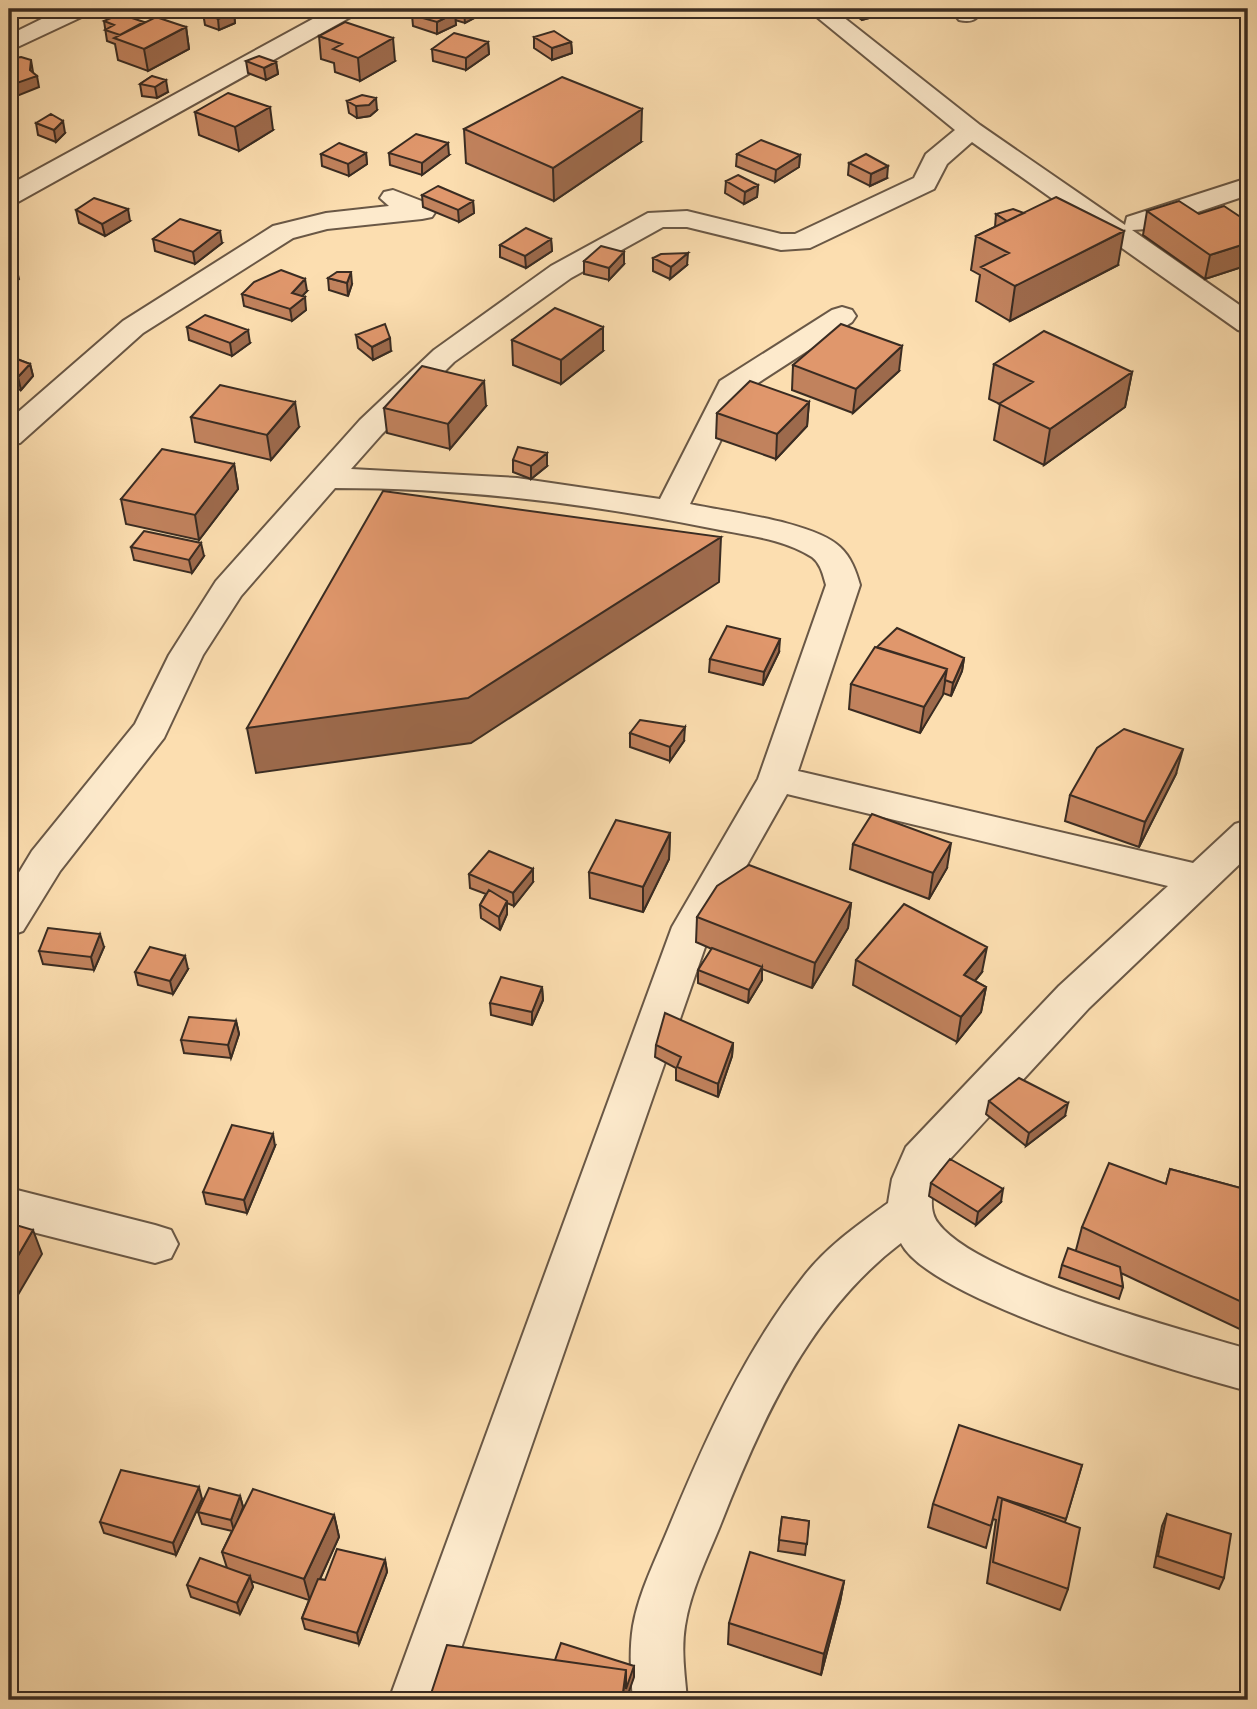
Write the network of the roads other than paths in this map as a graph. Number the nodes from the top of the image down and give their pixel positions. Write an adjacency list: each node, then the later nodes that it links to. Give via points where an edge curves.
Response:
1 (80, 9): 4 (street)
2 (348, 9): 7 (street)
3 (819, 9): 5 (street)
4 (9, 44)
5 (971, 130): 9 (street); 13 (street, via 935,160 925,183 800,242 781,242 687,219 658,219 640,226 561,272 444,356 371,427)
6 (1248, 186): 9 (street)
7 (9, 196)
8 (393, 198): 12 (street, via 422,211 326,221 283,232 133,327)
9 (1115, 231): 11 (street)
10 (842, 316): 14 (street, via 731,387)
11 (1248, 324)
12 (9, 436)
13 (327, 478): 14 (street, via 485,482); 18 (street, via 204,621 151,729 46,861)
14 (671, 510): 15 (street, via 790,537 819,547 836,560 843,585)
15 (776, 779): 17 (street); 23 (street, via 692,927)
16 (1248, 834): 17 (street)
17 (1200, 879): 20 (street, via 1074,997 922,1160 909,1186)
18 (9, 921)
19 (9, 1207): 21 (street)
20 (911, 1211): 22 (street, via 920,1236 939,1255 993,1284); 24 (street, via 853,1254 821,1289 759,1381 727,1445 672,1581 659,1625)
21 (155, 1244)
22 (1248, 1370)
23 (416, 1700)
24 (660, 1700)

